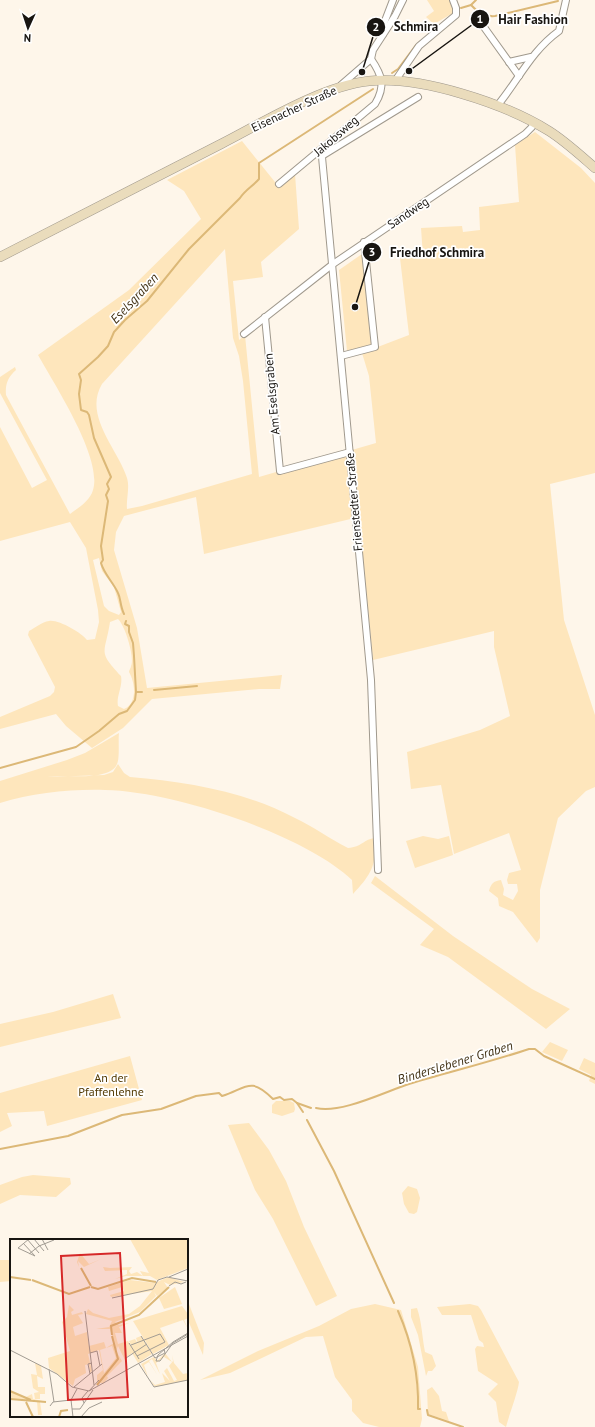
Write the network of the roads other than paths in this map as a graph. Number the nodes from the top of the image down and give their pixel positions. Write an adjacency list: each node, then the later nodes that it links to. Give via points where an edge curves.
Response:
1 (393, 0): 6 (street, via 383,26)
2 (403, 0): 6 (street)
3 (453, 0): 12 (street, via 456,15 420,46)
4 (566, 0): 7 (street, via 559,31)
5 (480, 23): 9 (street)
6 (383, 34): 8 (street, via 373,50)
7 (531, 57): 9 (street); 10 (street)
8 (371, 59): 11 (street, via 381,73); 13 (street)
9 (509, 62): 10 (street)
10 (519, 76): 15 (street)
11 (381, 80): 12 (main road, Eisenacher Straße); 13 (main road, Eisenacher Straße); 17 (street, Jakobsweg, via 381,91 375,104)
12 (395, 81): 15 (main road, Eisenacher Straße, via 432,86)
13 (336, 89): 22 (main road, Eisenacher Straße, via 273,117)
14 (418, 98): 18 (street)
15 (496, 106): 16 (main road, Eisenacher Straße)
16 (533, 122): 19 (main road, Eisenacher Straße, via 569,145); 21 (street, Sandweg, via 525,134)
17 (334, 138): 18 (street); 20 (street, Jakobsweg)
18 (323, 155): 23 (street, Frienstedter Straße)
19 (595, 168)
20 (279, 184)
21 (364, 242): 23 (street, Sandweg); 26 (street, via 375,347)
22 (0, 257)
23 (332, 264): 24 (street, Sandweg); 26 (street, Frienstedter Straße)
24 (265, 317): 25 (street, Sandweg); 27 (street, Am Eselsgraben, via 280,471)
25 (244, 334)
26 (341, 356): 27 (street, Frienstedter Straße)
27 (350, 452): 28 (street, Frienstedter Straße, via 371,680)
28 (378, 870)

